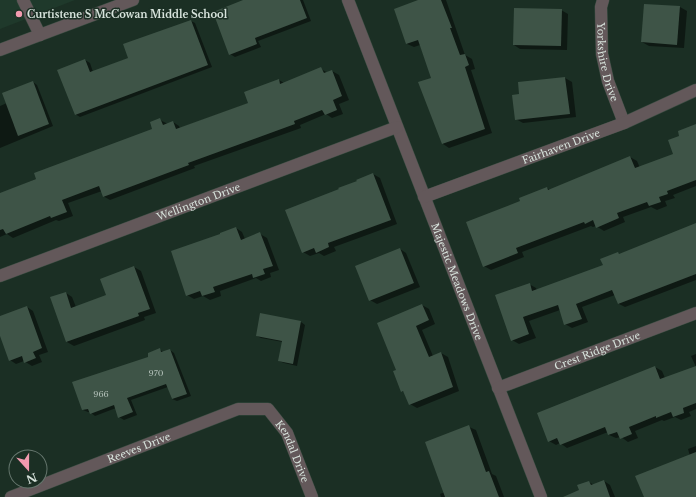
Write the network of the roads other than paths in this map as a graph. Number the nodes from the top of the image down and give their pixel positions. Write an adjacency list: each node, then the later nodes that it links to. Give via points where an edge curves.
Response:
1 (23, 0): 5 (street)
2 (133, 0): 5 (street)
3 (348, 0): 9 (street, Majestic Meadows Drive)
4 (603, 0): 8 (street, Yorkshire Drive, via 602,54 608,81)
5 (40, 35): 6 (street)
6 (0, 50)
7 (696, 90): 8 (street, Fairhaven Drive)
8 (624, 123): 10 (street, Fairhaven Drive)
9 (397, 127): 10 (street, Majestic Meadows Drive); 11 (street, Wellington Drive)
10 (424, 197): 13 (street, Majestic Meadows Drive)
11 (0, 276)
12 (696, 313): 13 (street, Crest Ridge Drive)
13 (498, 388): 17 (street, Majestic Meadows Drive)
14 (268, 409): 15 (street, Reeves Drive, via 238,409); 16 (street, Kendal Drive, via 287,432)
15 (12, 497)
16 (312, 497)
17 (541, 497)

